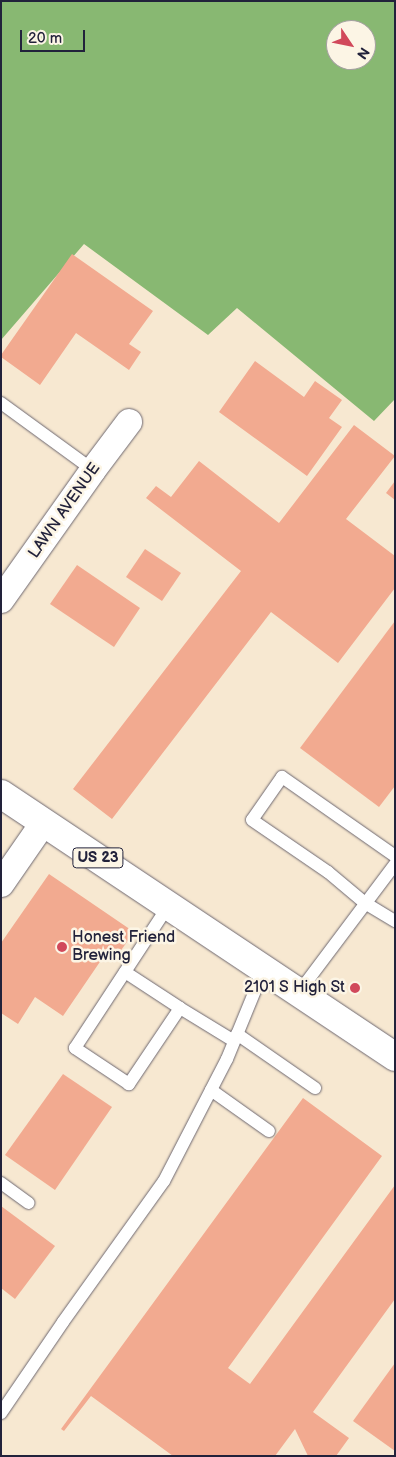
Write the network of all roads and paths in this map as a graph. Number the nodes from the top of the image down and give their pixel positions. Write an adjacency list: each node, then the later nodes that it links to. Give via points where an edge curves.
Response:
1 (3, 408): 3 (lane)
2 (130, 422): 3 (street, LAWN AVENUE)
3 (93, 470): 4 (street, LAWN AVENUE)
4 (3, 594)
5 (1, 794): 6 (main road, US 23)
6 (44, 822): 9 (street); 11 (main road, US 23)
7 (395, 856): 10 (lane, via 282,776 252,820 328,872)
8 (395, 864): 10 (lane)
9 (1, 884)
10 (365, 903): 12 (lane); 15 (lane)
11 (169, 905): 13 (main road, US 23); 14 (lane)
12 (395, 921)
13 (264, 969): 15 (main road, US 23); 17 (lane)
14 (125, 972): 16 (lane); 16 (lane, via 75,1048 129,1084)
15 (299, 992): 18 (main road, US 23)
16 (180, 1008): 17 (lane)
17 (236, 1038): 19 (lane); 20 (lane)
18 (395, 1057)
19 (315, 1088)
20 (210, 1090): 21 (lane); 24 (lane, via 164,1181)
21 (269, 1131)
22 (1, 1183): 23 (lane)
23 (29, 1203)
24 (1, 1413)

